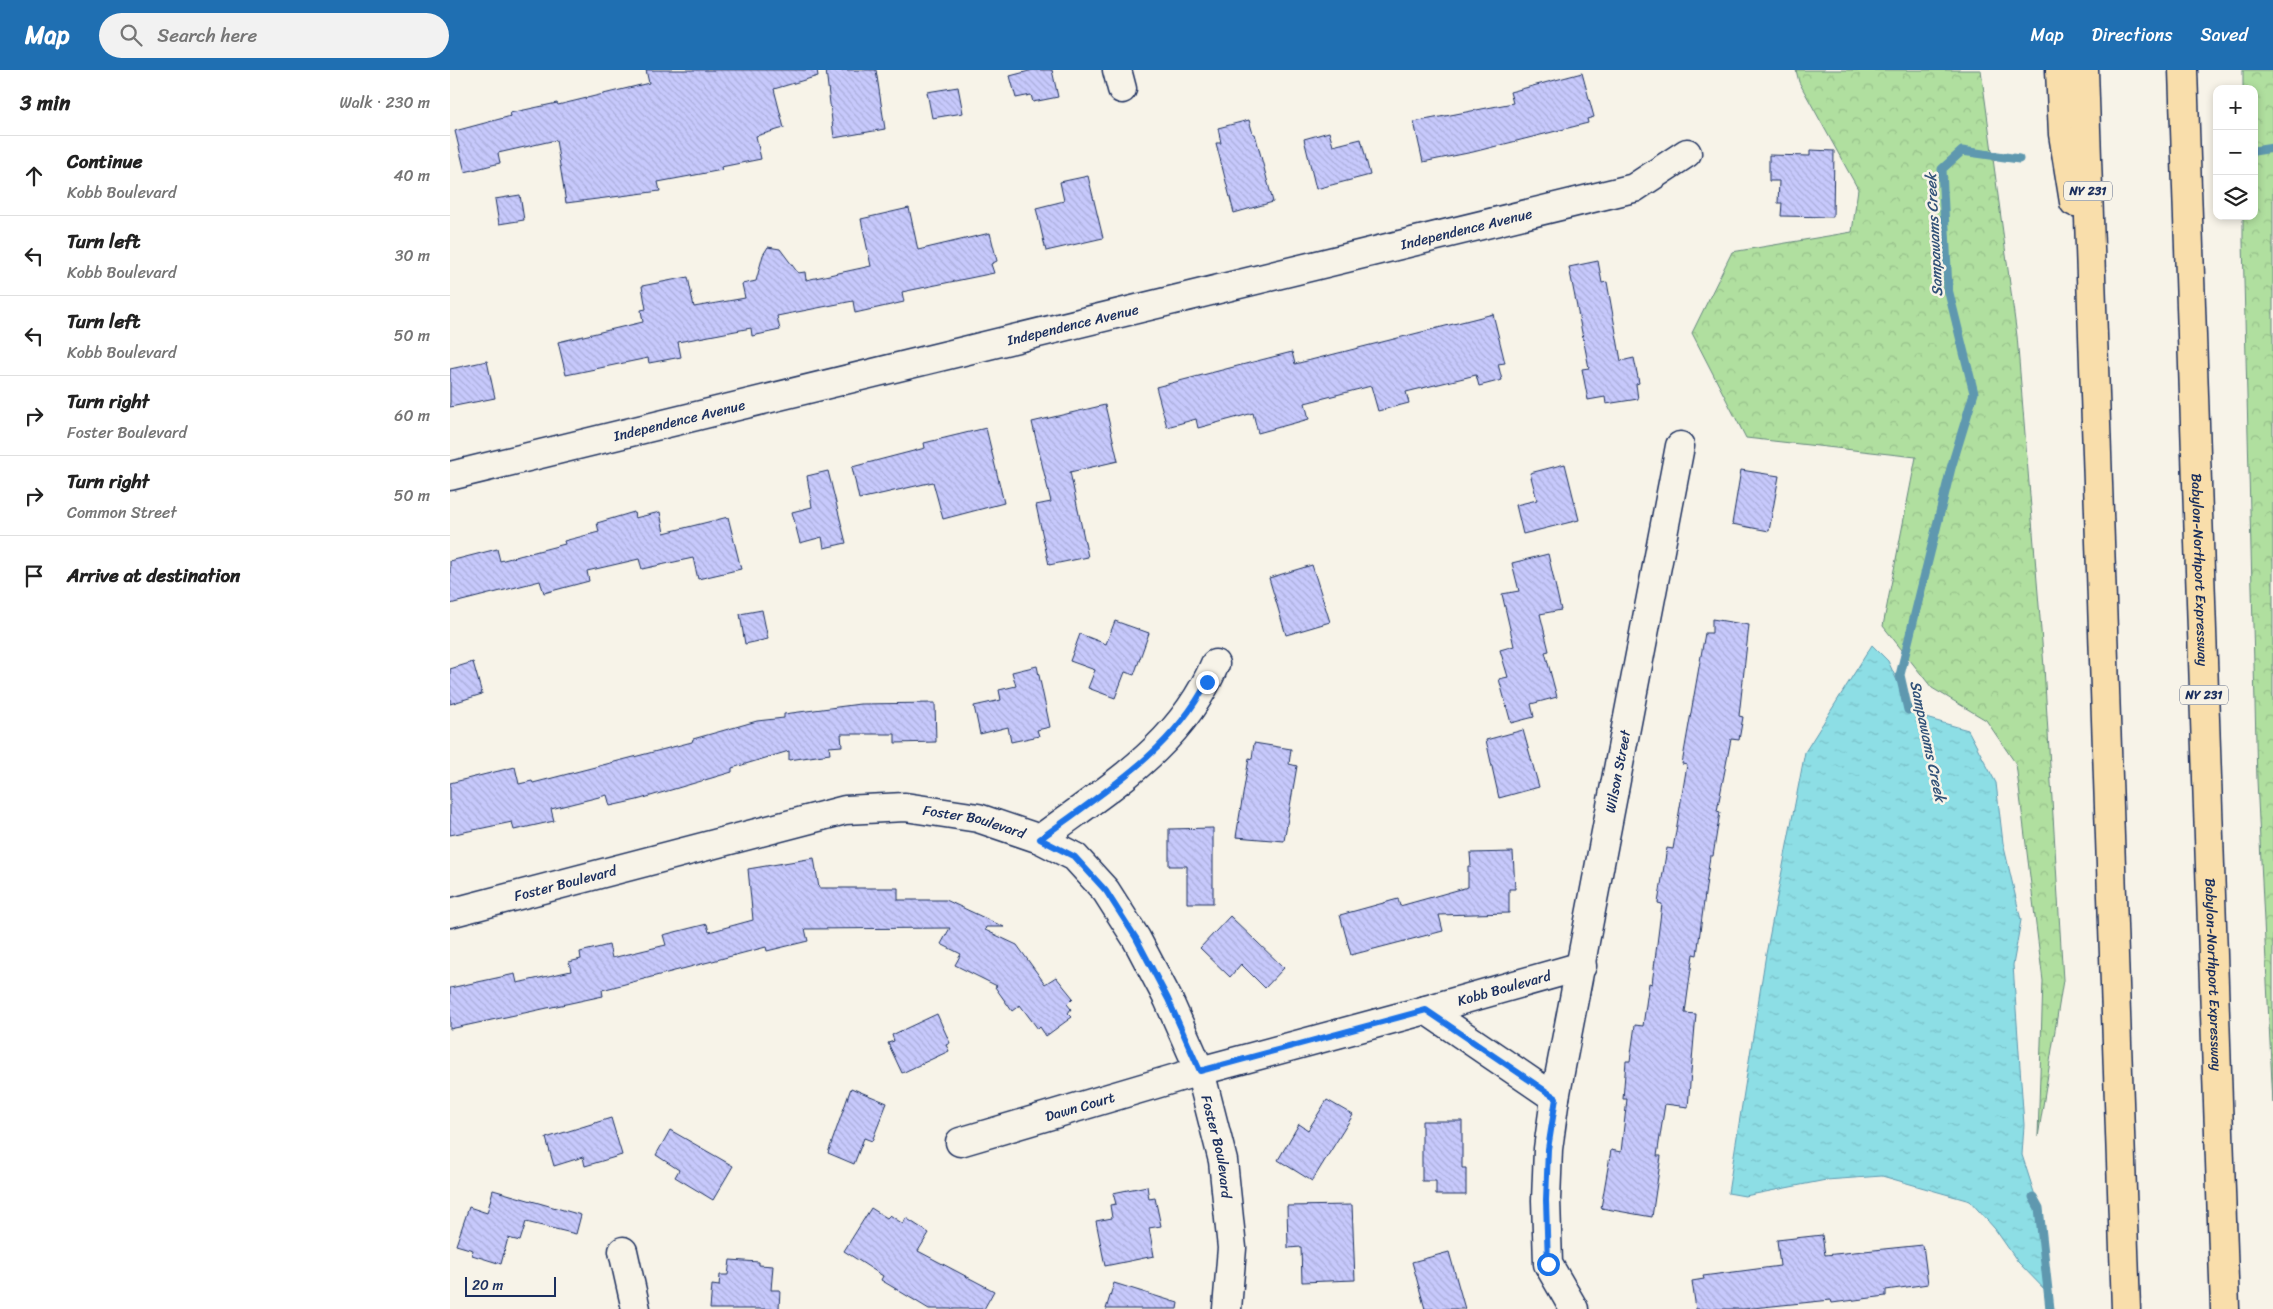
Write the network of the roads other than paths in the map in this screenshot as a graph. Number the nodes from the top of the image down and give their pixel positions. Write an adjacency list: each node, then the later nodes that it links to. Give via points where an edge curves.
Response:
1 (2060, 70): 5 (main road, via 2063,134)
2 (2084, 70): 5 (main road, NY 231)
3 (2183, 70): 21 (main road, Babylon-Northport Expressway / NY 231)
4 (1687, 153): 7 (street, Independence Avenue, via 1634,188)
5 (2093, 312): 20 (main road, NY 231)
6 (1680, 446): 11 (street, Wilson Street)
7 (450, 476)
8 (1215, 664): 9 (street, via 1198,699 1160,747)
9 (1040, 839): 10 (street, Foster Boulevard, via 978,818 905,807 844,810); 13 (street, Foster Boulevard, via 1075,857 1106,891 1164,990)
10 (450, 913)
11 (1582, 966): 12 (street, Kobb Boulevard); 14 (street, Wilson Street)
12 (1426, 1010): 13 (street, Kobb Boulevard); 14 (street, Kobb Boulevard)
13 (1200, 1071): 15 (street, Dawn Court); 18 (street, Foster Boulevard, via 1223,1161 1232,1248)
14 (1556, 1098): 19 (street, via 1548,1149 1548,1264)
15 (960, 1142)
16 (623, 1251): 17 (street)
17 (636, 1309)
18 (1227, 1309)
19 (1574, 1309)
20 (2126, 1309)
21 (2225, 1309)

